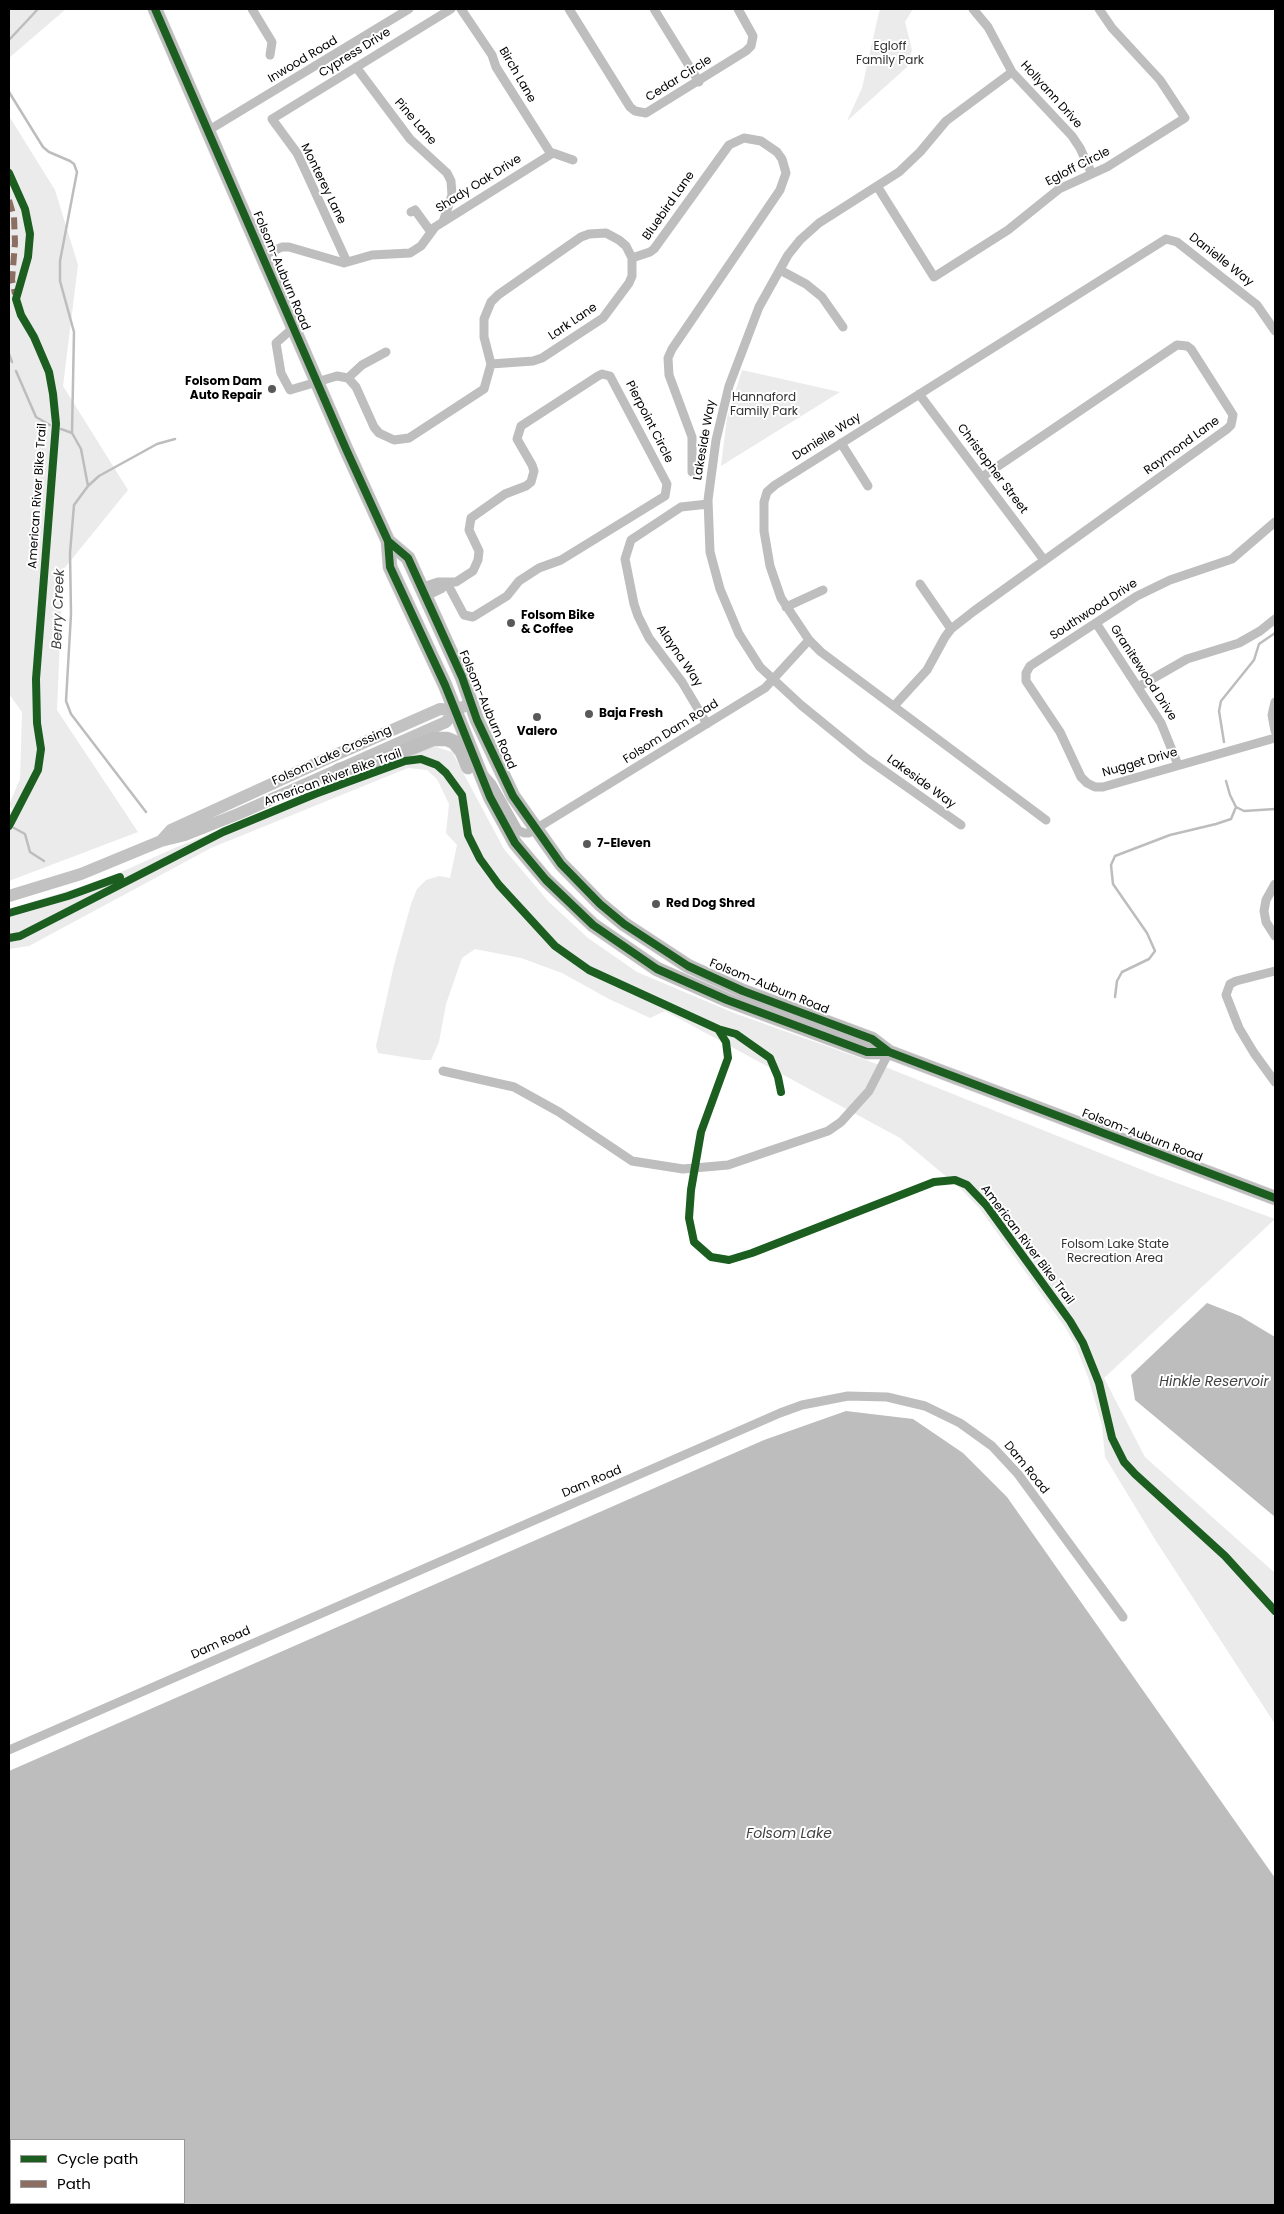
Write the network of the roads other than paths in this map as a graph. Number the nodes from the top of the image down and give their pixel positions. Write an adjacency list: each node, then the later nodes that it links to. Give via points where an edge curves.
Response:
1 (155, 9): 16 (main road, Folsom-Auburn Road)
2 (252, 9): 11 (street, via 272,42)
3 (409, 9): 16 (street, Inwood Road)
4 (451, 9): 12 (street, Cypress Drive)
5 (461, 9): 17 (street, Birch Lane)
6 (569, 9): 14 (street, Cedar Circle, via 635,111 651,112)
7 (654, 9): 14 (street)
8 (738, 9): 14 (street, Cedar Circle, via 752,30 751,46)
9 (973, 9): 13 (street, Hollyann Drive, via 988,27)
10 (1099, 9): 19 (street, Egloff Circle, via 1112,28 1160,80 1185,118)
11 (270, 55)
12 (356, 67): 15 (street, Cypress Drive); 22 (street, Pine Lane, via 410,139 447,173 452,195)
13 (1012, 72): 19 (street, Hollyann Drive, via 1072,136); 20 (street, Lakeside Way, via 958,110 910,163)
14 (699, 82)
15 (272, 118): 26 (street, Monterey Lane, via 297,153)
16 (209, 130): 24 (main road, Folsom-Auburn Road)
17 (551, 154): 18 (street); 22 (street, Shady Oak Drive)
18 (573, 160)
19 (1092, 174): 20 (street, Egloff Circle, via 1059,189 1008,230 934,277)
20 (877, 186): 27 (street, Lakeside Way, via 809,231 788,255)
21 (411, 212): 23 (street, via 415,210)
22 (443, 222): 23 (street, Shady Oak Drive)
23 (431, 232): 26 (street, Shady Oak Drive, via 421,246 410,253 372,255)
24 (262, 256): 26 (street, via 289,247); 29 (main road, Folsom-Auburn Road)
25 (632, 258): 32 (street, Lark Lane, via 629,284 603,318 542,358); 32 (street, Bluebird Lane, via 626,246 613,236 589,234 498,295 486,310 482,329); 37 (street, Bluebird Lane, via 654,249 729,145 744,138 761,141 782,159 786,173 783,185 668,358 669,375 692,437)
26 (347, 262)
27 (780, 270): 28 (street, via 822,297); 40 (street, Lakeside Way, via 749,330 729,386 716,440)
28 (843, 327)
29 (293, 328): 34 (main road, Folsom-Auburn Road); 34 (street, via 276,343 281,372 290,390)
30 (1275, 331): 35 (street, Danielle Way, via 1257,305 1177,242 1166,239)
31 (386, 352): 33 (street, via 362,365)
32 (492, 364): 33 (street, via 487,383 479,394 413,436 401,440 379,433 356,387)
33 (348, 378): 34 (street, via 337,376)
34 (317, 382): 42 (main road, Folsom-Auburn Road)
35 (920, 394): 36 (street, Danielle Way); 38 (street, Christopher Street)
36 (841, 443): 39 (street); 48 (street, Danielle Way, via 775,484 765,497 767,556)
37 (692, 472)
38 (982, 477): 43 (street, Christopher Street); 43 (street, Raymond Lane, via 1172,347 1182,344 1191,349 1231,410 1231,425)
39 (868, 486)
40 (708, 504): 54 (street, Lakeside Way, via 710,552 720,589 739,634 760,667); 60 (street, Alayna Way, via 681,507 631,540 625,559 634,604 649,638 682,682)
41 (1275, 522): 50 (street, Southwood Drive, via 1232,559 1154,587)
42 (388, 541): 47 (main road, Folsom-Auburn Road, via 408,558); 59 (main road, Folsom-Auburn Road, via 390,567 446,685)
43 (1044, 560): 51 (street, Raymond Lane)
44 (447, 583): 44 (street, Pierpoint Circle, via 462,580 476,566 479,551 469,530 471,518 505,494 526,486 533,478 532,465 518,444 521,426 598,376 610,376 667,484 665,496 561,560 538,568 519,581 507,596 473,617 464,615); 47 (street, Pierpoint Circle, via 441,589)
45 (920, 584): 51 (street)
46 (823, 590): 48 (street)
47 (422, 592): 57 (main road, Folsom-Auburn Road, via 462,677)
48 (786, 607): 52 (street, Danielle Way)
49 (1275, 619): 55 (street, via 1239,642 1187,659)
50 (1096, 623): 53 (street, Southwood Drive); 55 (street, Granitewood Drive)
51 (952, 629): 58 (street, Raymond Lane, via 927,670)
52 (809, 640): 54 (street, Folsom Dam Road); 58 (street, Danielle Way)
53 (1032, 665): 63 (street, Nugget Drive, via 1026,673 1026,681 1060,732 1087,783 1103,787)
54 (772, 679): 60 (street, Folsom Dam Road, via 764,688); 68 (street, Lakeside Way, via 866,758)
55 (1138, 687): 63 (street, Granitewood Drive, via 1168,736)
56 (1275, 702): 61 (street, via 1272,715)
57 (470, 704): 59 (main road, Folsom Lake Crossing); 69 (main road, Folsom-Auburn Road, via 513,796)
58 (894, 706): 67 (street, Danielle Way)
59 (454, 710): 64 (main road, Folsom Lake Crossing, via 446,722); 65 (main road, Folsom-Auburn Road); 70 (main road, Folsom Lake Crossing, via 440,709 324,760 171,830)
60 (707, 724): 69 (street, Folsom Dam Road)
61 (1275, 731)
62 (1275, 738): 63 (street, Nugget Drive)
63 (1178, 765)
64 (339, 770): 66 (main road, via 377,762 433,739 447,738 458,746 477,786); 70 (main road, Folsom Lake Crossing, via 185,836)
65 (480, 772): 66 (main road, Folsom-Auburn Road); 69 (street, via 492,784 518,830 524,833)
66 (490, 797): 75 (main road, Folsom-Auburn Road, via 508,833 541,875 593,925 636,956 670,976 743,1007 867,1052)
67 (1046, 820)
68 (961, 825)
69 (535, 830): 75 (main road, Folsom-Auburn Road, via 580,885 649,942 716,980 872,1039)
70 (161, 841): 72 (main road, Folsom Lake Crossing, via 81,874)
71 (1275, 884): 73 (street, via 1264,911 1266,922)
72 (9, 896)
73 (1275, 936)
74 (1275, 971): 77 (street, via 1236,981 1230,984 1226,995 1254,1053)
75 (889, 1052): 76 (street, via 869,1091 841,1122 828,1131 728,1165 683,1169 632,1161 514,1086); 78 (main road, Folsom-Auburn Road)
76 (443, 1071)
77 (1275, 1082)
78 (1275, 1198)
79 (1123, 1617): 80 (street, Dam Road, via 1018,1474 992,1446 960,1423 925,1406 887,1397 848,1396 817,1401 780,1413)
80 (9, 1750)

